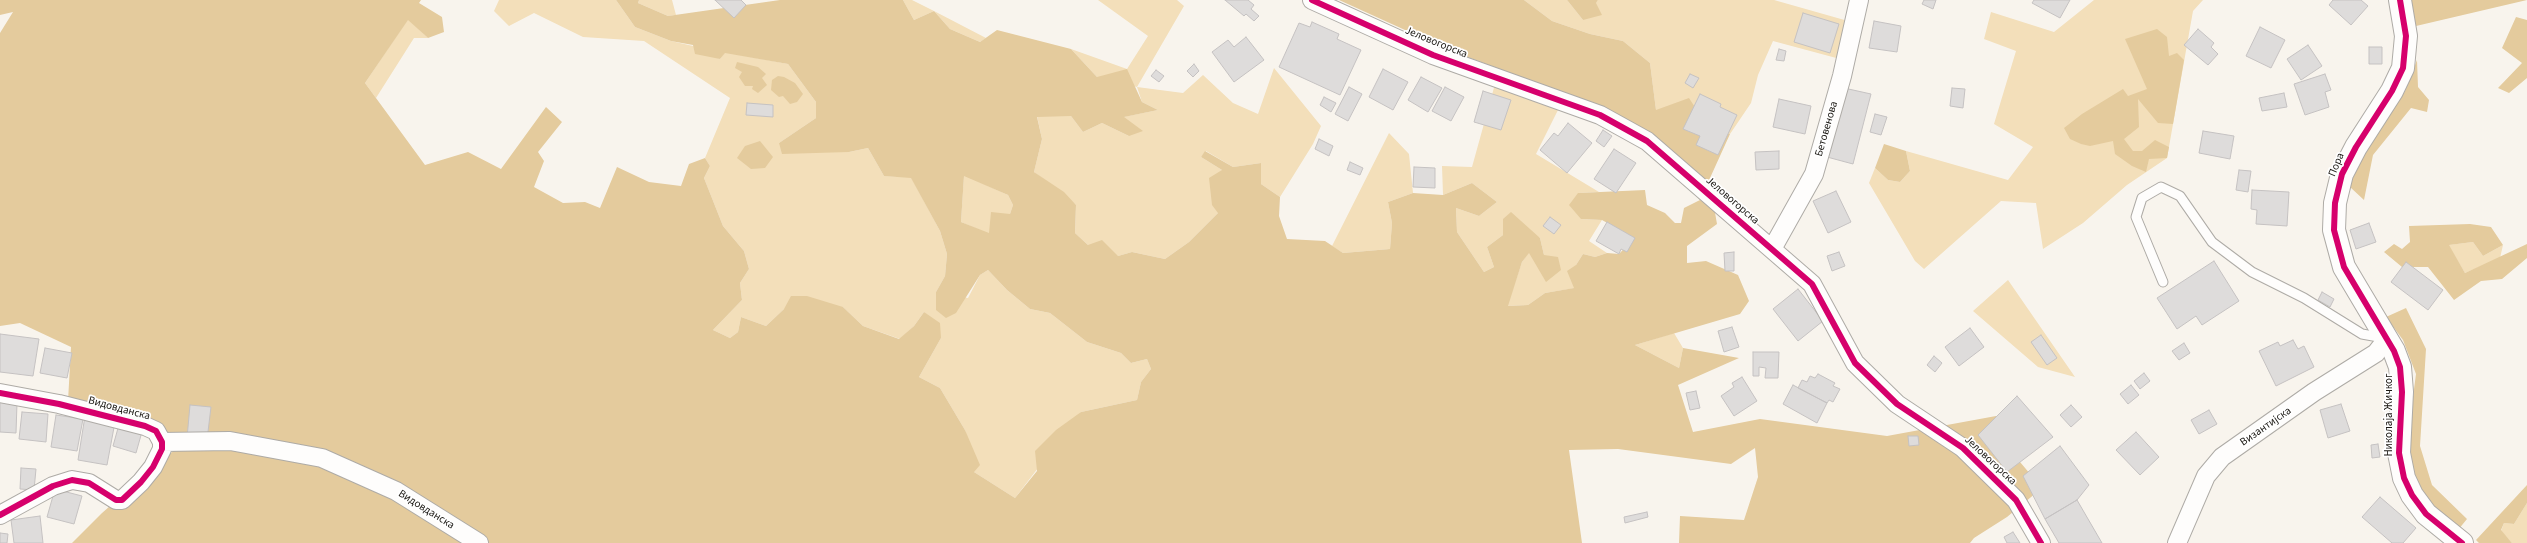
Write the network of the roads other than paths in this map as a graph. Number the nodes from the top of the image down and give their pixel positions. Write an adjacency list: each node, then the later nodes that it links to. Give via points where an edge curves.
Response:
1 (1312, 0): 4 (street, Јеловогорска, via 1433,55 1600,115 1647,141)
2 (1859, 0): 4 (street, Бетовенова, via 1842,76 1814,174)
3 (2400, 0): 6 (street, Пора, via 2406,36 2403,68 2392,91 2346,166 2334,214 2335,239 2344,267)
4 (1772, 249): 11 (street, Јеловогорска, via 1812,284 1855,363 1896,404 1963,448 2016,500)
5 (2163, 282): 6 (lane, via 2136,217 2142,198 2161,187 2180,196 2212,242 2252,272 2304,298 2362,334)
6 (2387, 338): 12 (street, Византијска, via 2376,353 2314,392 2222,457 2206,476); 13 (street, Николаја Жичког, via 2398,359 2402,377 2399,453 2404,478 2412,495 2426,514)
7 (0, 393): 8 (street, Видовданска, via 59,404 145,426 156,431)
8 (162, 442): 9 (street, via 162,449 153,467 142,482 122,500 116,500 89,483 72,480 53,486); 10 (street, Видовданска, via 230,441 322,458 396,491)
9 (0, 514)
10 (479, 543)
11 (2041, 543)
12 (2177, 543)
13 (2462, 543)

